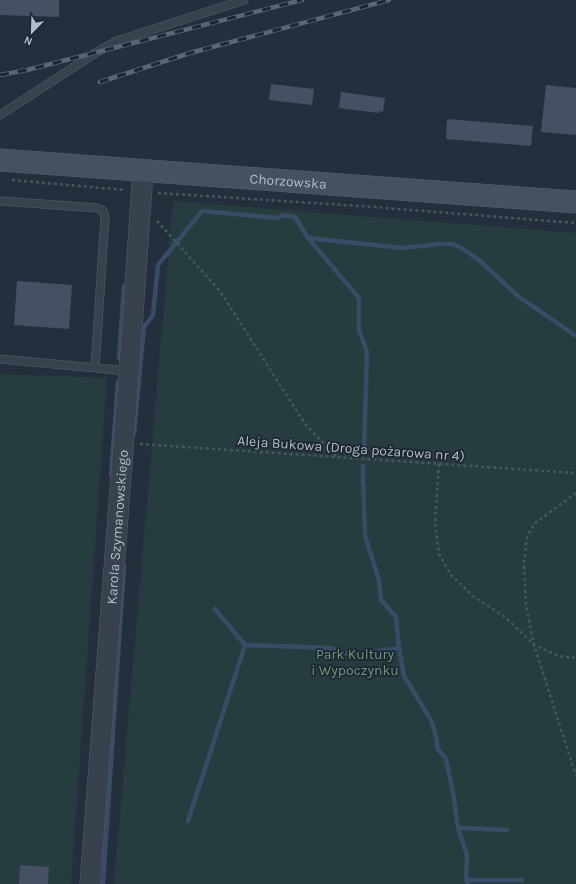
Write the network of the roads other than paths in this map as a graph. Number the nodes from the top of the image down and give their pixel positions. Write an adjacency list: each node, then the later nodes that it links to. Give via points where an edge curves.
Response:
1 (244, 0): 2 (lane, via 117,40)
2 (0, 115)
3 (0, 160): 4 (main road, Chorzowska)
4 (141, 189): 6 (main road, Chorzowska); 9 (street, Karola Szymanowskiego)
5 (0, 201): 8 (lane, via 97,208 103,211 105,217)
6 (576, 202)
7 (0, 360): 8 (lane)
8 (95, 368): 9 (lane)
9 (130, 371): 10 (street, Karola Szymanowskiego)
10 (90, 884)

